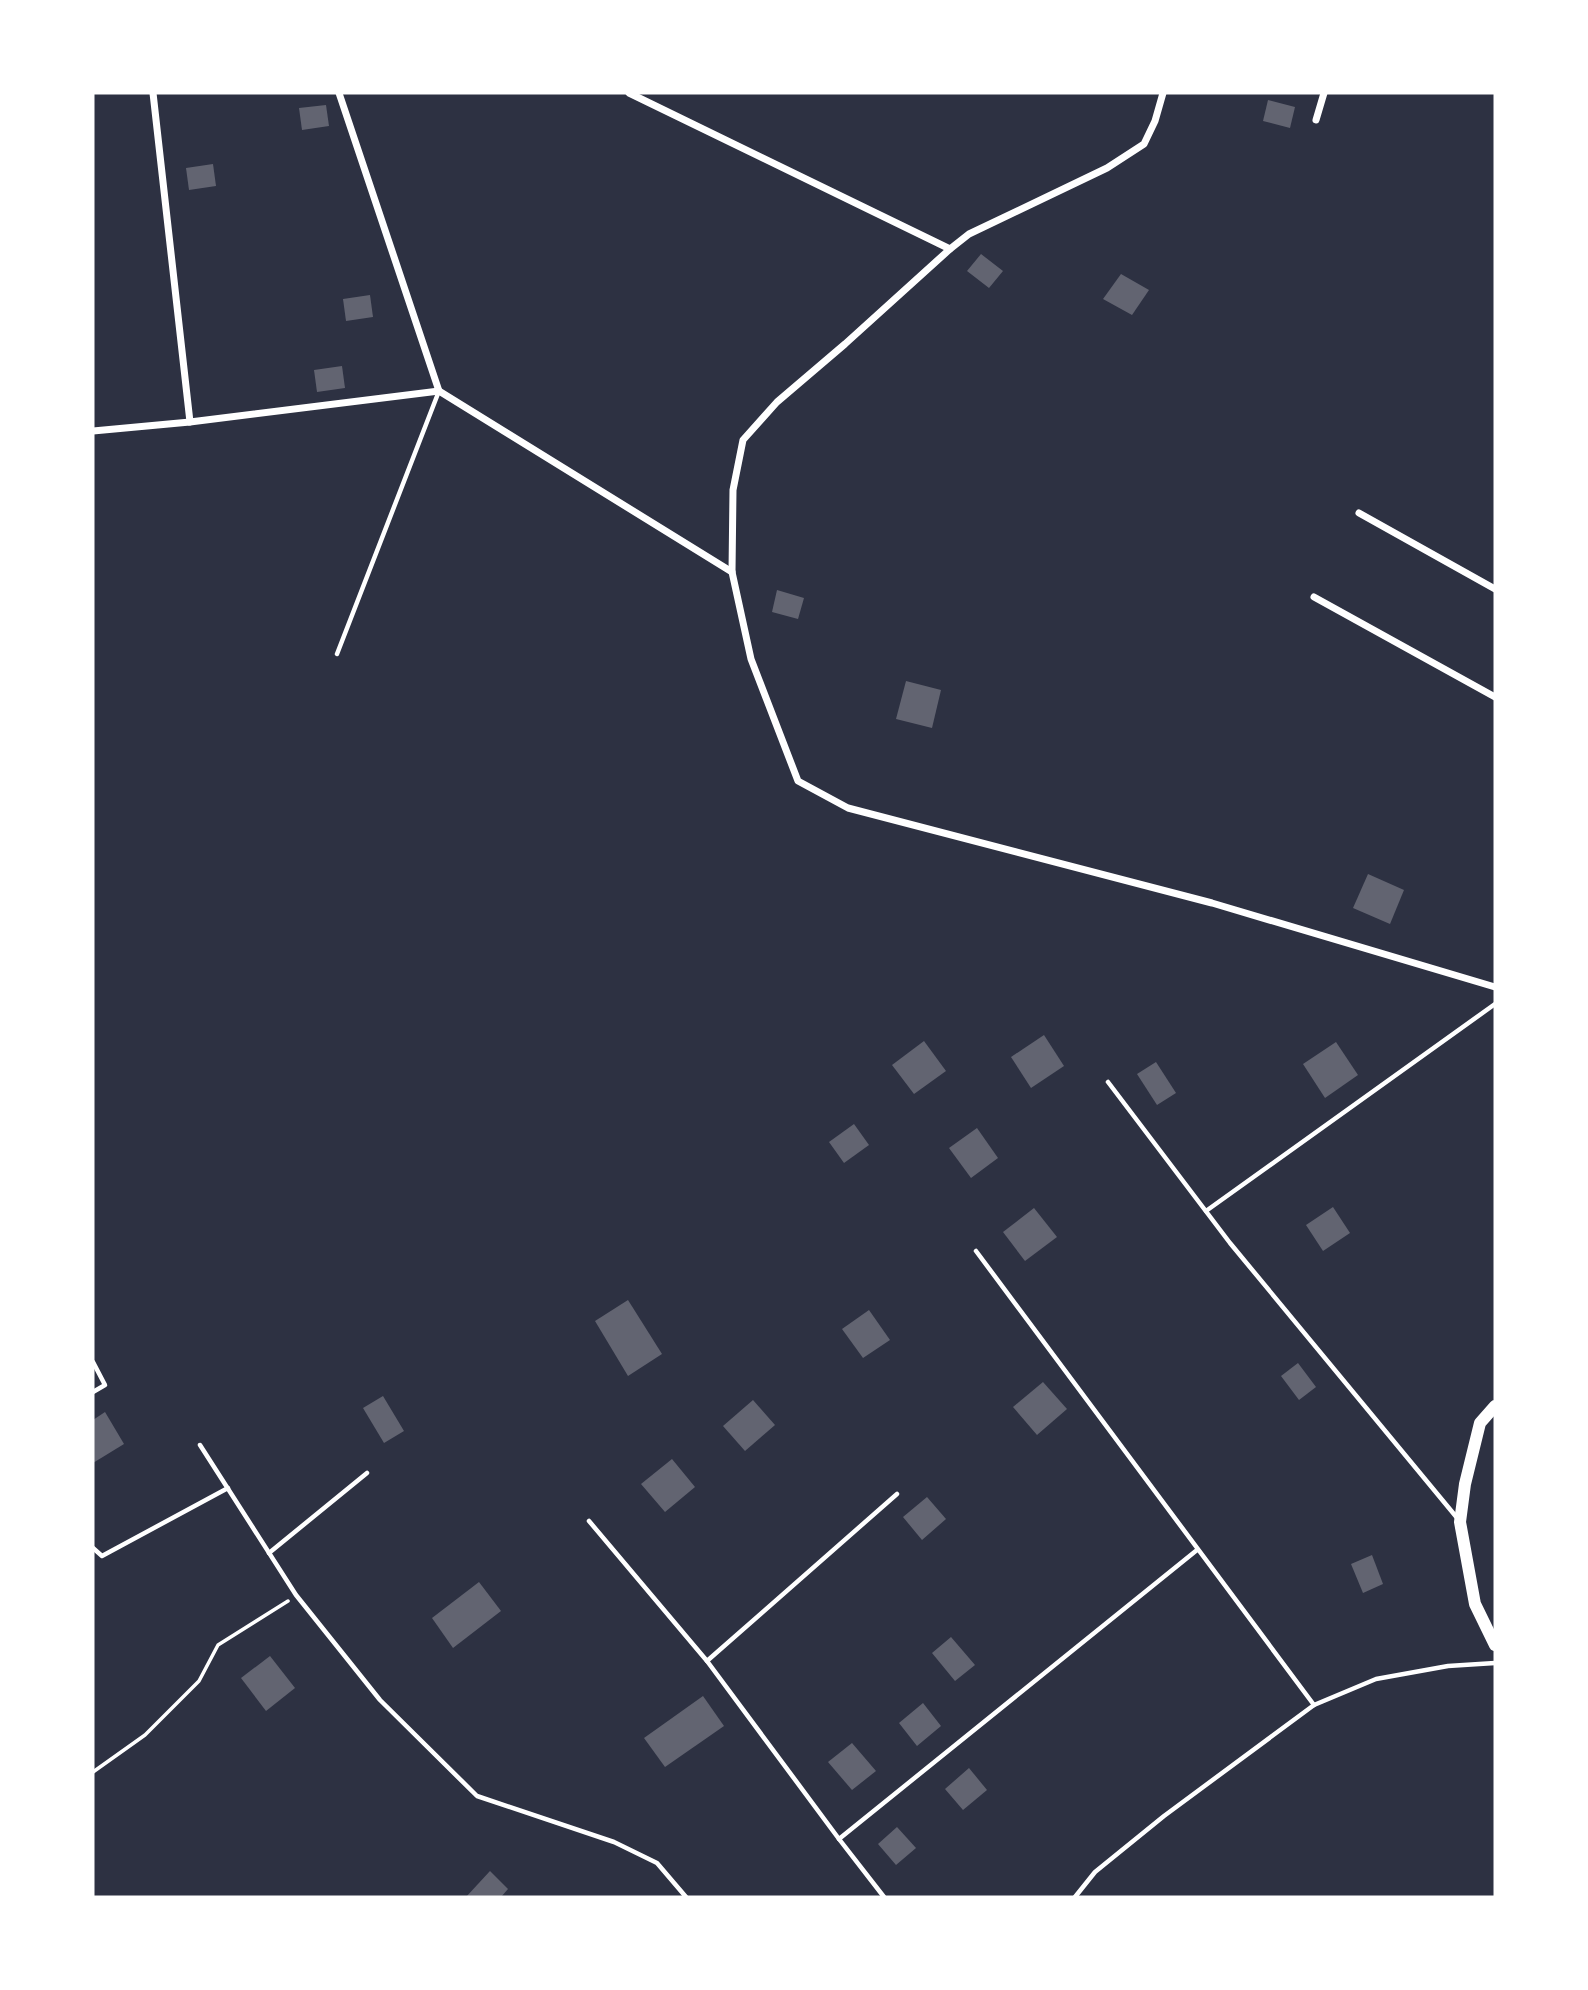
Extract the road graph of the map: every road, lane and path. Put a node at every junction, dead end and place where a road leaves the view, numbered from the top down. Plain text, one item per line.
1 (153, 93) edge
2 (339, 93) edge
3 (629, 93) edge
4 (1163, 93) edge
5 (1324, 93) edge
6 (1316, 120) dead end
7 (950, 249) junction
8 (439, 391) junction
9 (191, 422) junction
10 (93, 431) edge
11 (1359, 513) dead end
12 (732, 572) junction
13 (1495, 589) edge
14 (1314, 597) dead end
15 (337, 654) dead end
16 (1495, 697) edge
17 (1495, 987) edge
18 (1495, 1004) edge
19 (1108, 1082) dead end
20 (1206, 1210) junction
21 (976, 1251) dead end
22 (93, 1362) edge
23 (93, 1392) edge
24 (1495, 1406) edge
25 (200, 1444) dead end
26 (367, 1473) dead end
27 (228, 1488) junction
28 (897, 1494) dead end
29 (589, 1521) dead end
30 (1460, 1522) junction
31 (93, 1548) edge
32 (1198, 1550) junction
33 (269, 1553) junction
34 (296, 1595) junction
35 (1495, 1645) edge
36 (707, 1661) junction
37 (1495, 1663) edge
38 (1314, 1705) junction
39 (93, 1772) edge
40 (839, 1839) junction
41 (686, 1897) edge
42 (884, 1897) edge
43 (1075, 1897) edge

1 - 9 street
2 - 8 street
3 - 7 street
4 - 7 street
5 - 6 street
7 - 12 street
8 - 9 street
8 - 12 street
8 - 15 lane
9 - 10 street
11 - 13 street
12 - 17 street
14 - 16 street
18 - 20 lane
19 - 20 lane
20 - 30 lane
21 - 32 lane
22 - 23 lane
24 - 30 main road
25 - 27 lane
26 - 33 lane
27 - 31 lane
27 - 33 lane
28 - 36 lane
29 - 36 lane
30 - 35 main road
32 - 38 lane
32 - 40 lane
33 - 34 lane
34 - 39 path
34 - 41 lane
36 - 40 lane
37 - 38 lane
38 - 43 lane
40 - 42 lane

